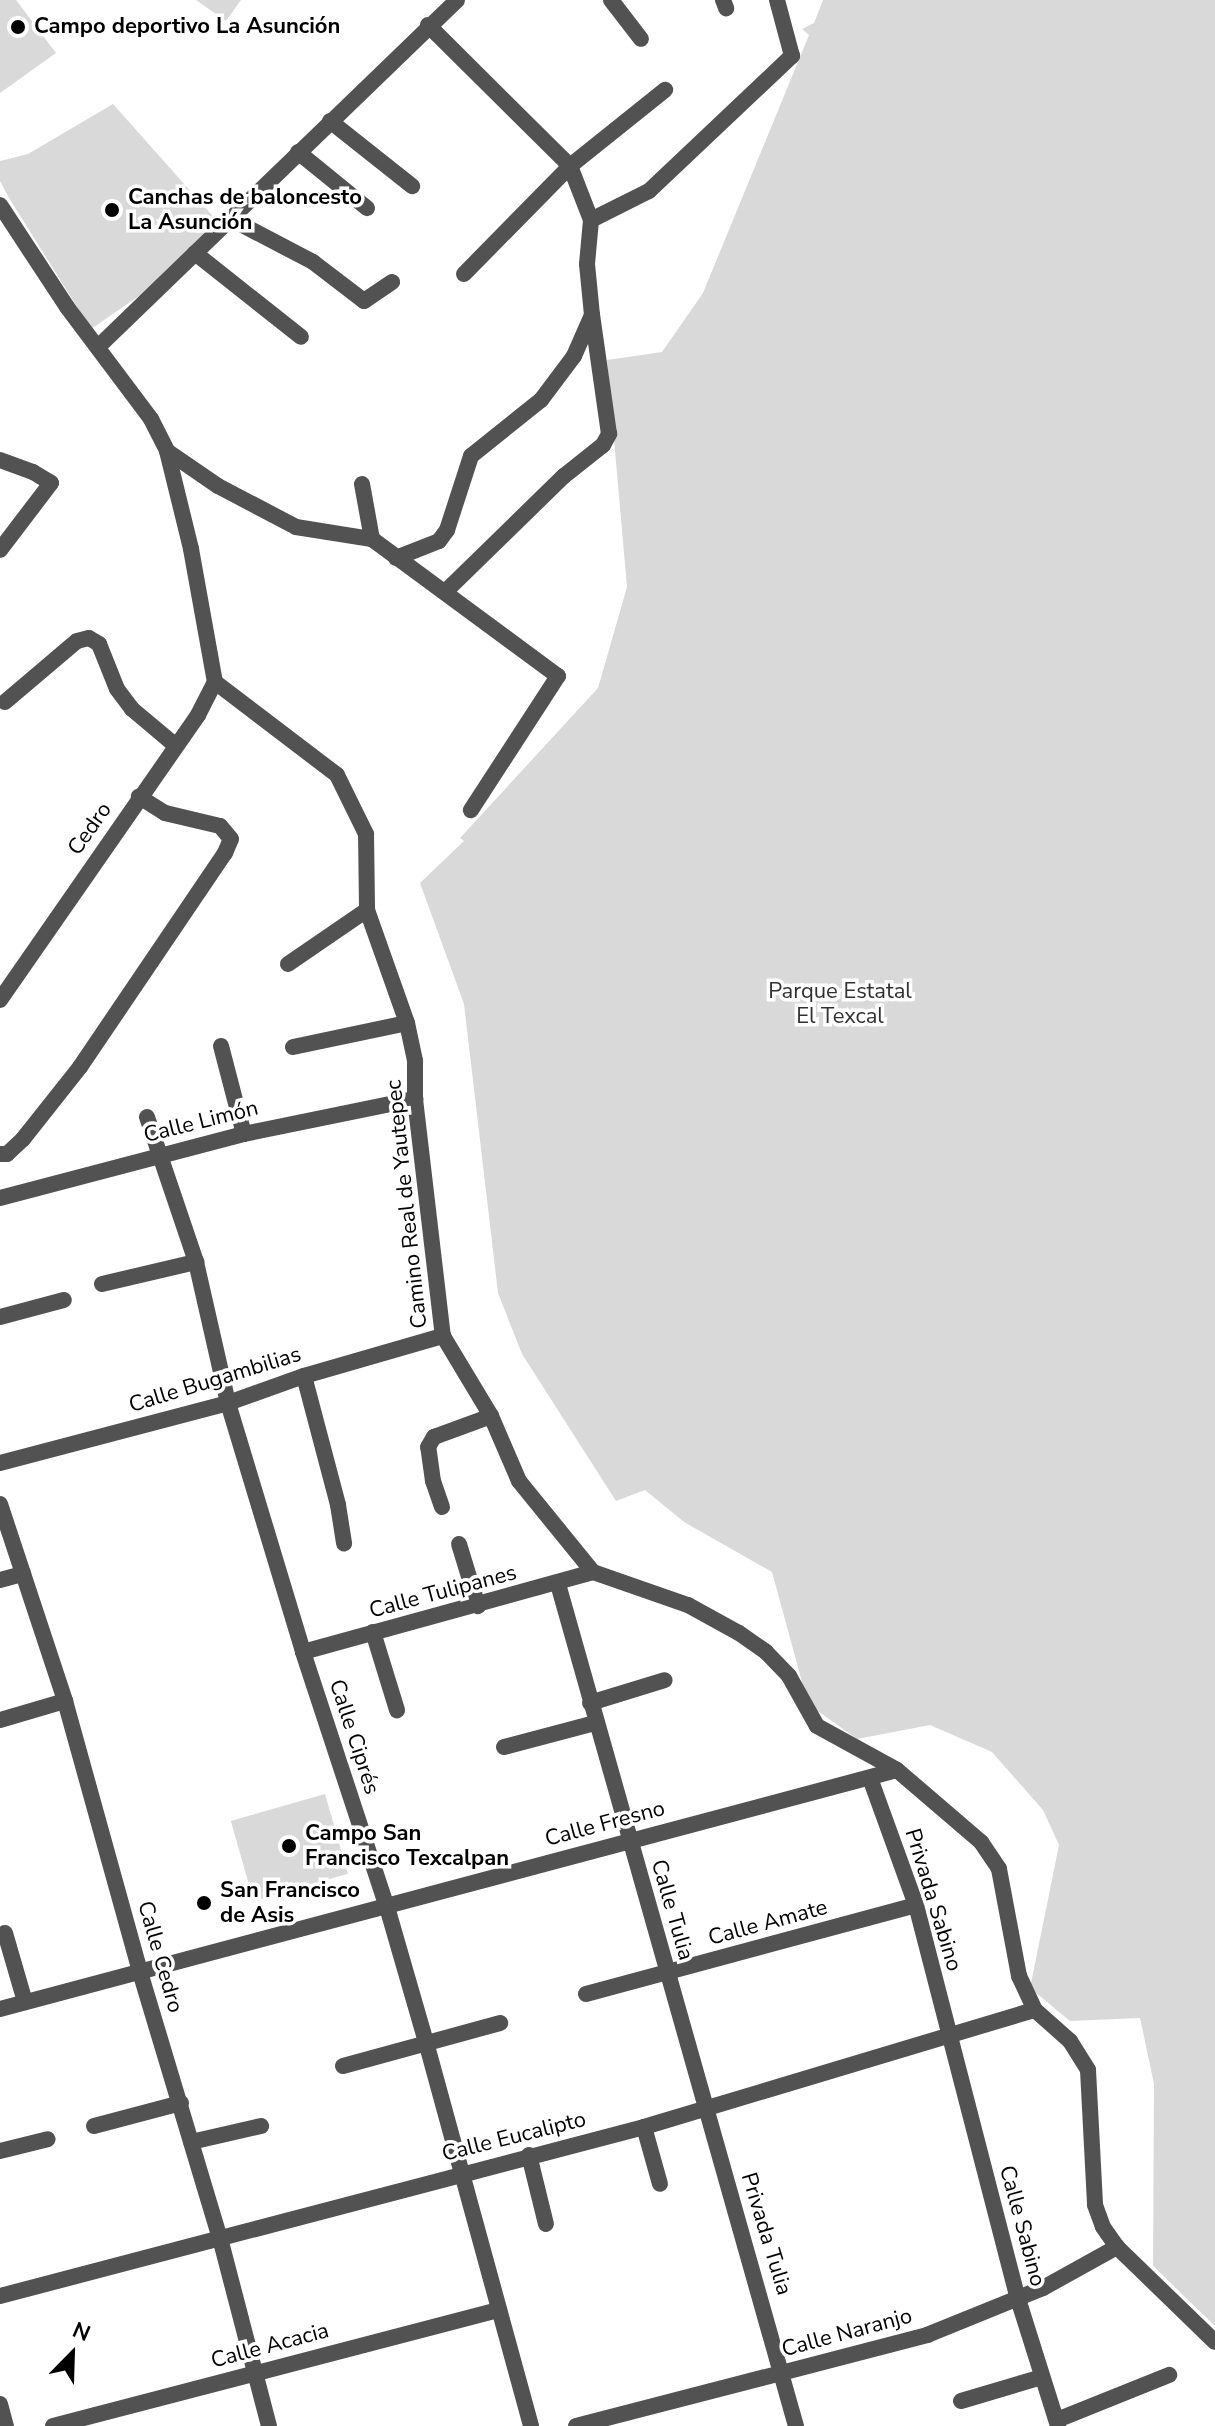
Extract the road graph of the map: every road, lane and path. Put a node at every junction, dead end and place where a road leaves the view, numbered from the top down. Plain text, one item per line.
1 (457, 0) edge
2 (611, 0) edge
3 (777, 0) edge
4 (428, 25) junction
5 (641, 39) dead end
6 (665, 90) dead end
7 (330, 121) junction
8 (298, 152) junction
9 (570, 166) junction
10 (412, 186) dead end
11 (0, 205) edge
12 (367, 208) dead end
13 (229, 218) junction
14 (591, 220) junction
15 (195, 253) junction
16 (464, 274) dead end
17 (392, 282) dead end
18 (592, 315) junction
19 (301, 337) dead end
20 (98, 347) junction
21 (167, 451) junction
22 (0, 460) edge
23 (362, 484) dead end
24 (372, 539) junction
25 (0, 550) edge
26 (396, 558) junction
27 (445, 592) junction
28 (215, 682) junction
29 (5, 702) dead end
30 (176, 746) junction
31 (139, 797) junction
32 (471, 810) dead end
33 (367, 910) junction
34 (288, 964) dead end
35 (0, 1000) edge
36 (407, 1023) junction
37 (221, 1046) dead end
38 (293, 1047) dead end
39 (415, 1099) junction
40 (147, 1117) dead end
41 (244, 1134) junction
42 (0, 1154) edge
43 (161, 1154) junction
44 (0, 1198) edge
45 (196, 1262) junction
46 (102, 1284) dead end
47 (64, 1300) dead end
48 (0, 1317) edge
49 (443, 1336) junction
50 (304, 1376) junction
51 (228, 1403) junction
52 (491, 1416) junction
53 (0, 1463) edge
54 (0, 1504) edge
55 (442, 1507) dead end
56 (344, 1544) dead end
57 (459, 1544) dead end
58 (593, 1572) junction
59 (23, 1574) junction
60 (0, 1580) edge
61 (558, 1584) junction
62 (478, 1606) junction
63 (373, 1632) junction
64 (303, 1652) junction
65 (665, 1680) dead end
66 (65, 1701) junction
67 (590, 1703) junction
68 (397, 1710) dead end
69 (0, 1720) edge
70 (595, 1723) junction
71 (504, 1747) dead end
72 (897, 1770) junction
73 (870, 1778) junction
74 (629, 1839) junction
75 (916, 1905) junction
76 (387, 1907) junction
77 (5, 1933) dead end
78 (140, 1972) junction
79 (667, 1973) junction
80 (586, 1994) dead end
81 (25, 2002) junction
82 (0, 2009) edge
83 (1035, 2010) junction
84 (500, 2023) dead end
85 (948, 2036) junction
86 (426, 2042) junction
87 (343, 2066) dead end
88 (181, 2103) junction
89 (705, 2108) junction
90 (94, 2126) dead end
91 (261, 2126) dead end
92 (644, 2127) junction
93 (48, 2139) dead end
94 (191, 2142) junction
95 (0, 2151) edge
96 (529, 2155) junction
97 (464, 2172) junction
98 (660, 2184) dead end
99 (546, 2224) dead end
100 (220, 2238) junction
101 (1117, 2247) junction
102 (0, 2296) edge
103 (1018, 2299) junction
104 (499, 2310) junction
105 (1215, 2342) edge
106 (255, 2373) junction
107 (784, 2373) junction
108 (1169, 2375) dead end
109 (1042, 2377) junction
110 (961, 2401) dead end
111 (0, 2404) edge
112 (1058, 2423) edge
113 (6, 2426) edge
114 (53, 2426) edge
115 (269, 2426) edge
116 (531, 2426) edge
117 (576, 2426) edge
118 (796, 2426) edge

1 - 4 street
2 - 5 street
3 - 14 street
4 - 7 street
4 - 9 street
6 - 9 street
7 - 8 street
7 - 10 street
8 - 12 street
8 - 13 street
9 - 14 street
9 - 16 street
11 - 20 street
13 - 15 street
13 - 17 street
14 - 18 street
15 - 19 street
15 - 20 street
18 - 26 street
18 - 27 street
20 - 21 street
21 - 24 street
21 - 28 street
22 - 25 street
23 - 24 street
24 - 26 street
26 - 27 street
27 - 32 street
28 - 30 street, Cedro
28 - 33 street, Camino Real de Yautepec
29 - 30 street
30 - 31 street, Cedro
31 - 35 street, Cedro
31 - 42 street
33 - 34 street
33 - 36 street, Camino Real de Yautepec
36 - 38 street
36 - 39 street, Camino Real de Yautepec
37 - 41 street
39 - 41 street, Calle Limón
39 - 49 street, Camino Real de Yautepec
40 - 43 street, Calle Ciprés
41 - 43 street, Calle Limón
43 - 44 street, Calle Limón
43 - 45 street, Calle Ciprés
45 - 46 street
45 - 51 street, Calle Ciprés
47 - 48 street
49 - 50 street, Calle Bugambilias
49 - 52 street, Camino Real de Yautepec
50 - 51 street, Calle Bugambilias
50 - 56 street
51 - 53 street, Calle Bugambilias
51 - 64 street, Calle Ciprés
52 - 55 street
52 - 58 street, Camino Real de Yautepec
54 - 59 street, Calle Cedro
57 - 62 street
58 - 61 street, Calle Tulipanes
58 - 72 street
59 - 60 street
59 - 66 street, Calle Cedro
61 - 62 street, Calle Tulipanes
61 - 67 street, Calle Tulia
62 - 63 street, Calle Tulipanes
63 - 64 street, Calle Tulipanes
63 - 68 street
64 - 76 street, Calle Ciprés
65 - 67 street
66 - 69 street
66 - 78 street, Calle Cedro
67 - 70 street, Calle Tulia
70 - 71 street
70 - 74 street, Calle Tulia
72 - 73 street, Calle Fresno
72 - 83 street
73 - 74 street, Calle Fresno
73 - 75 street, Privada Sabino
74 - 76 street, Calle Fresno
74 - 79 street, Calle Tulia
75 - 79 street, Calle Amate
75 - 85 street, Privada Sabino
76 - 78 street, Calle Fresno
76 - 86 street, Calle Ciprés
77 - 81 street
78 - 81 street, Calle Fresno
78 - 88 street, Calle Cedro
79 - 80 street, Calle Amate
79 - 89 street, Calle Tulia
81 - 82 street, Calle Fresno
83 - 85 street, Calle Eucalipto
83 - 101 street
84 - 86 street
85 - 89 street, Calle Eucalipto
85 - 103 street, Calle Sabino
86 - 87 street
86 - 97 street, Calle Ciprés
88 - 90 street
88 - 94 street, Calle Cedro
89 - 92 street, Calle Eucalipto
89 - 107 street, Privada Tulia
91 - 94 street
92 - 96 street, Calle Eucalipto
92 - 98 street
93 - 95 street
94 - 100 street, Calle Cedro
96 - 97 street, Calle Eucalipto
96 - 99 street
97 - 100 street, Calle Eucalipto
97 - 104 street, Calle Ciprés
100 - 102 street, Calle Eucalipto
100 - 106 street, Calle Cedro
101 - 103 street, Calle Naranjo
101 - 105 street
103 - 107 street, Calle Naranjo
103 - 109 street, Calle Sabino
104 - 106 street, Calle Acacia
104 - 116 street, Calle Ciprés
106 - 114 street, Calle Acacia
106 - 115 street, Calle Cedro
107 - 117 street, Calle Naranjo
107 - 118 street
108 - 112 street
109 - 110 street
109 - 112 street, Calle Sabino
111 - 113 street

